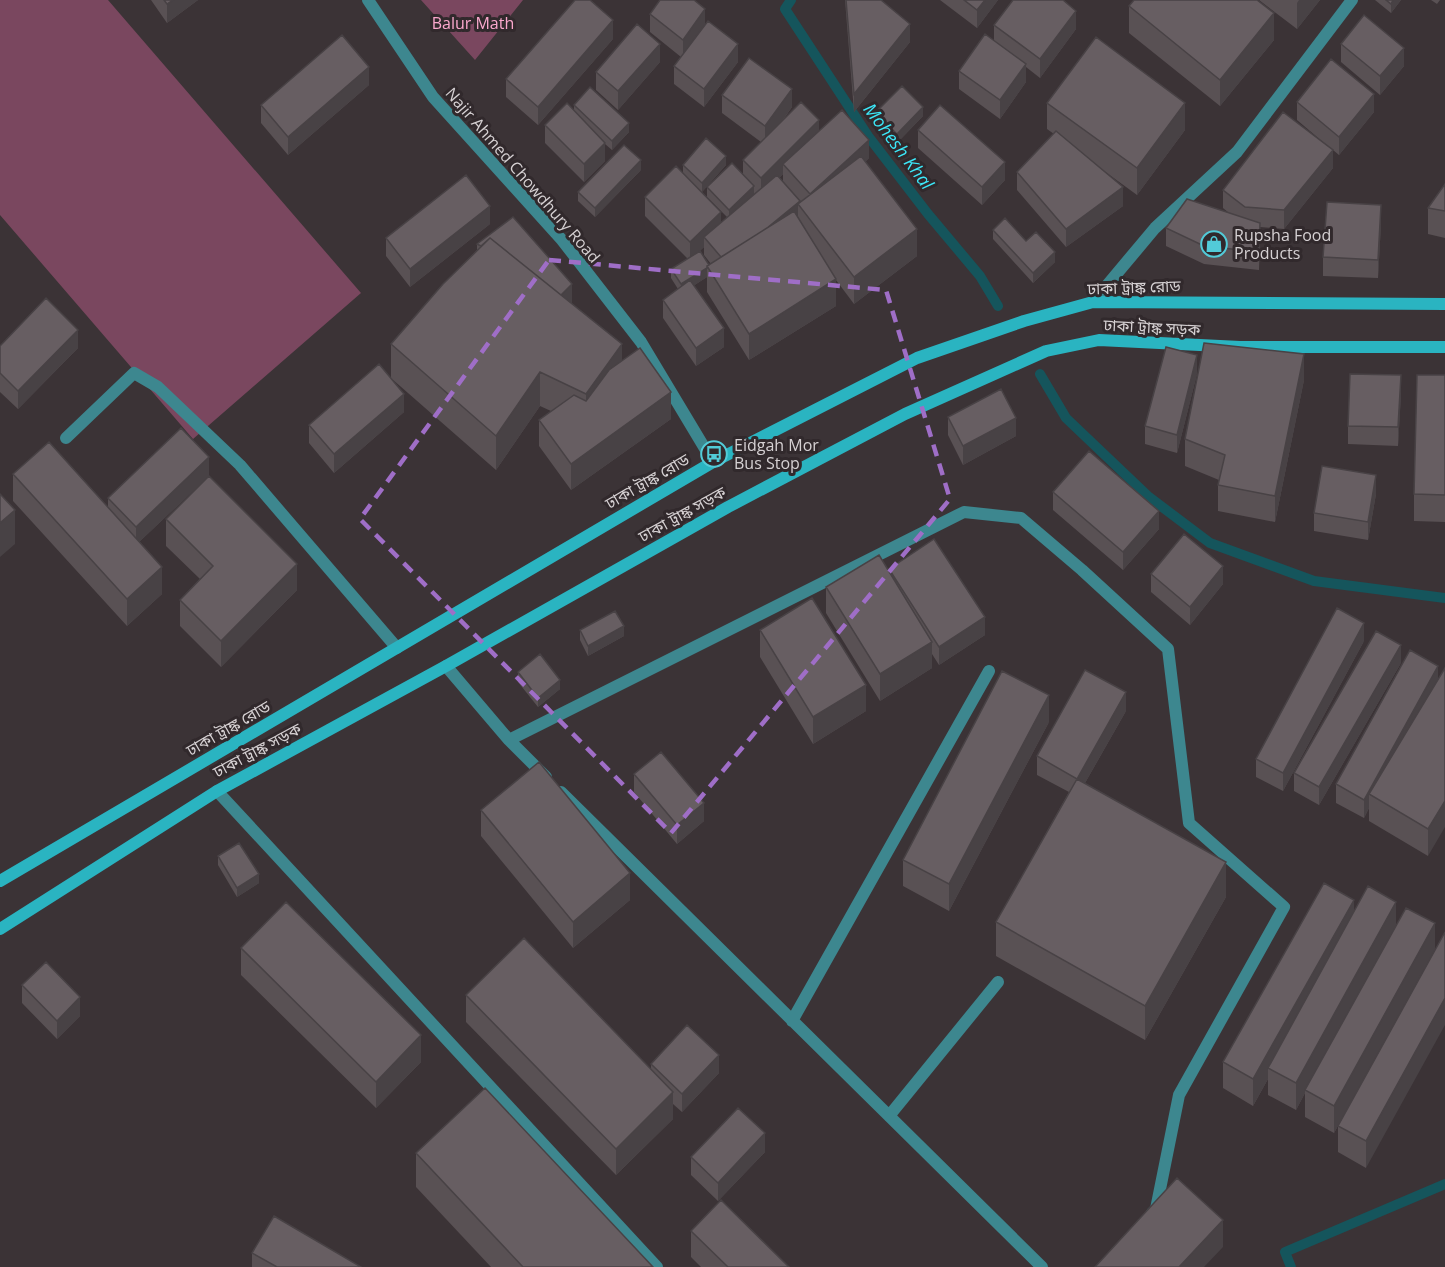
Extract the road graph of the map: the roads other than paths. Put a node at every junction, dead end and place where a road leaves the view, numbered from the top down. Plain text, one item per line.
1 (368, 0) edge
2 (1352, 0) edge
3 (1093, 302) junction
4 (1445, 304) edge
5 (1445, 347) edge
6 (63, 441) dead end
7 (713, 462) junction
8 (397, 648) junction
9 (446, 666) junction
10 (989, 671) dead end
11 (509, 740) junction
12 (217, 791) junction
13 (0, 881) edge
14 (0, 929) edge
15 (998, 982) dead end
16 (792, 1021) junction
17 (889, 1116) junction
18 (1140, 1226) edge
19 (657, 1267) edge
20 (1042, 1267) edge

1 - 7 street, Najir Ahmed Chowdhury Road
2 - 3 street
3 - 4 main road, ঢাকা ট্রাঙ্ক রোড
3 - 7 main road, ঢাকা ট্রাঙ্ক রোড
5 - 9 main road, ঢাকা ট্রাঙ্ক সড়ক
6 - 8 street
7 - 8 main road, ঢাকা ট্রাঙ্ক রোড
8 - 13 main road, ঢাকা ট্রাঙ্ক রোড
9 - 11 street
9 - 12 main road, ঢাকা ট্রাঙ্ক সড়ক
10 - 16 street
11 - 16 street
11 - 18 street
12 - 14 main road, ঢাকা ট্রাঙ্ক সড়ক
12 - 19 street
15 - 17 street
16 - 17 street
17 - 20 street

